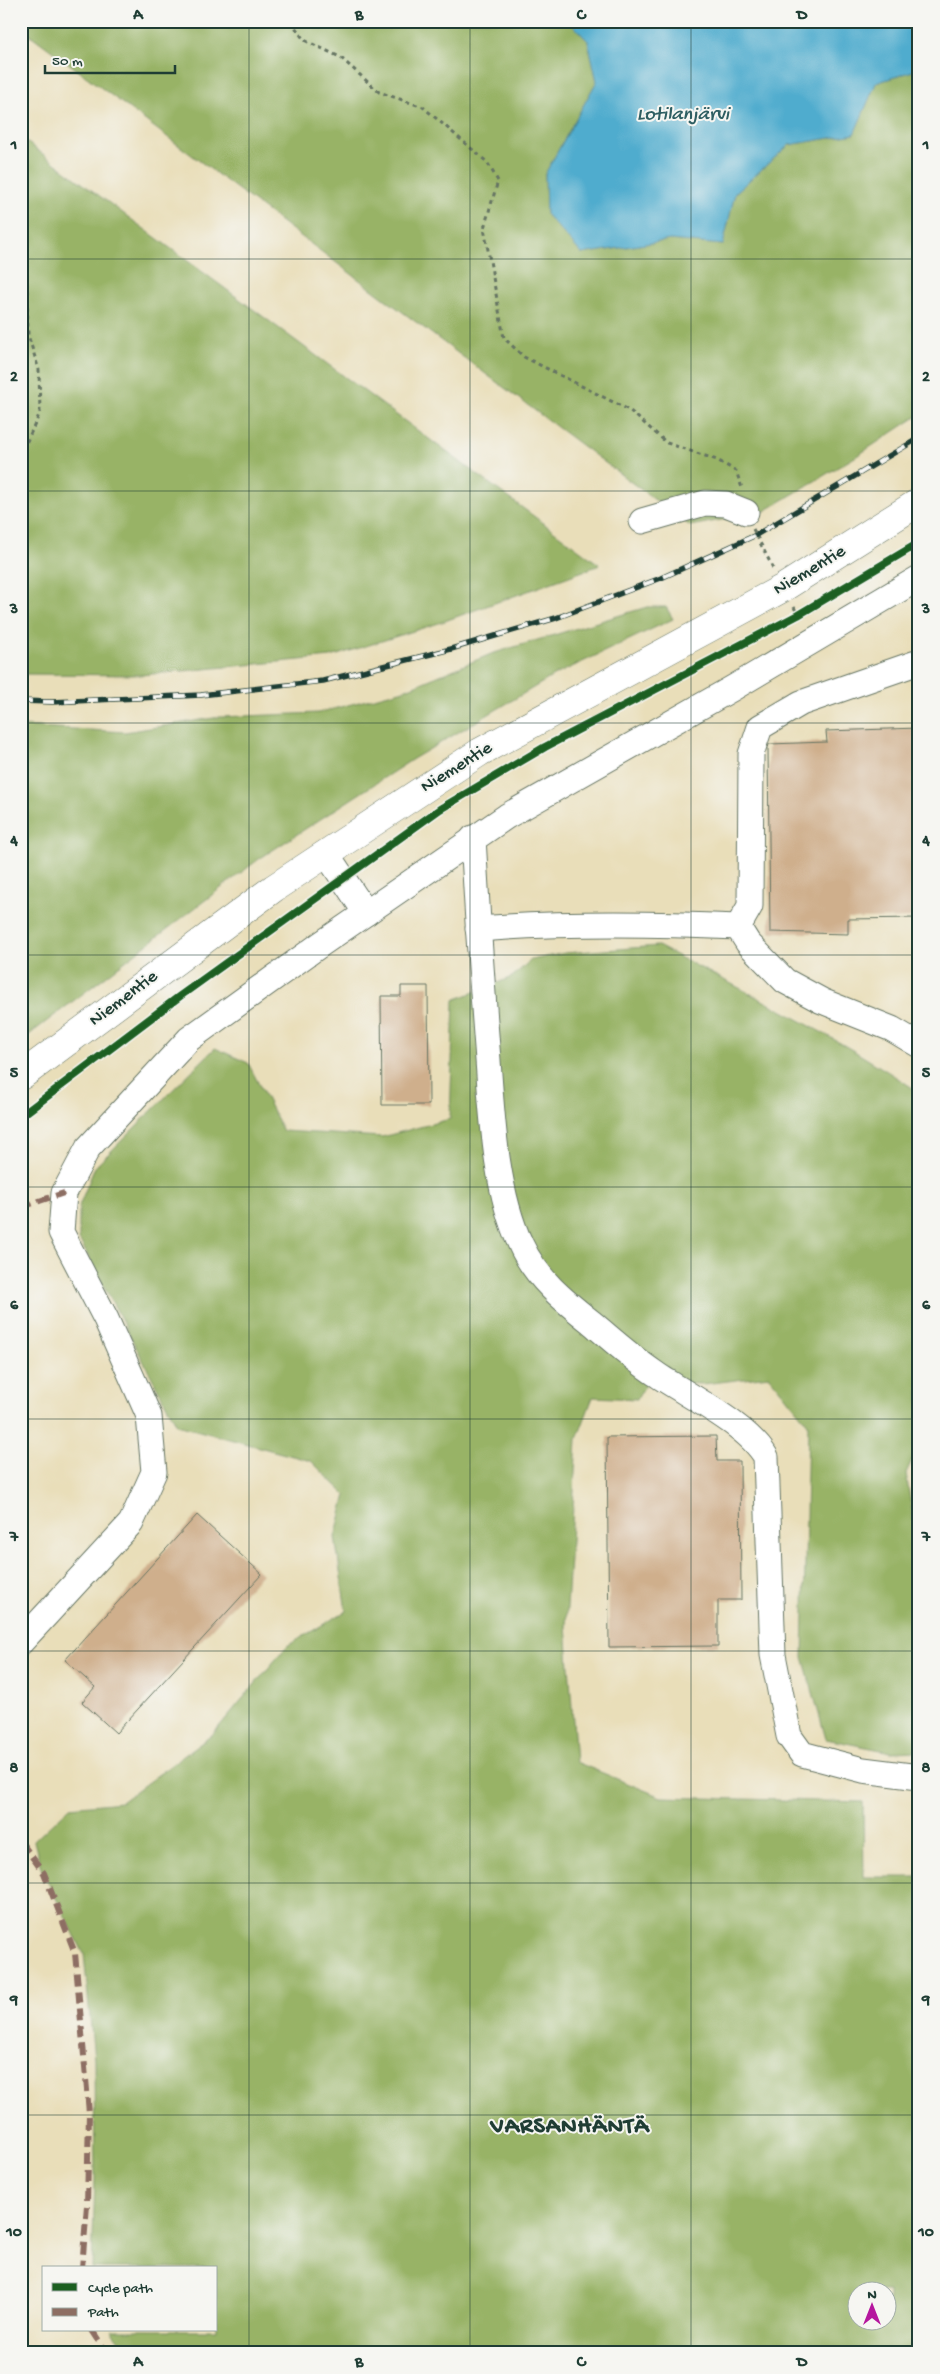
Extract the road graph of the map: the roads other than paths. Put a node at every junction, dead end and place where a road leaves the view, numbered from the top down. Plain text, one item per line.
1 (919, 502) edge
2 (746, 512) road end
3 (642, 521) dead end
4 (919, 578) edge
5 (919, 662) edge
6 (473, 838) junction
7 (326, 853) junction
8 (366, 912) junction
9 (738, 927) junction
10 (478, 929) junction
11 (919, 1045) edge
12 (21, 1076) edge
13 (21, 1642) edge
14 (919, 1777) edge

1 - 7 main road, Niementie
2 - 3 lane
4 - 6 lane
5 - 9 lane
6 - 8 lane
6 - 10 lane
7 - 8 lane
7 - 12 main road, Niementie
8 - 13 lane
9 - 10 lane
9 - 11 lane
10 - 14 lane

